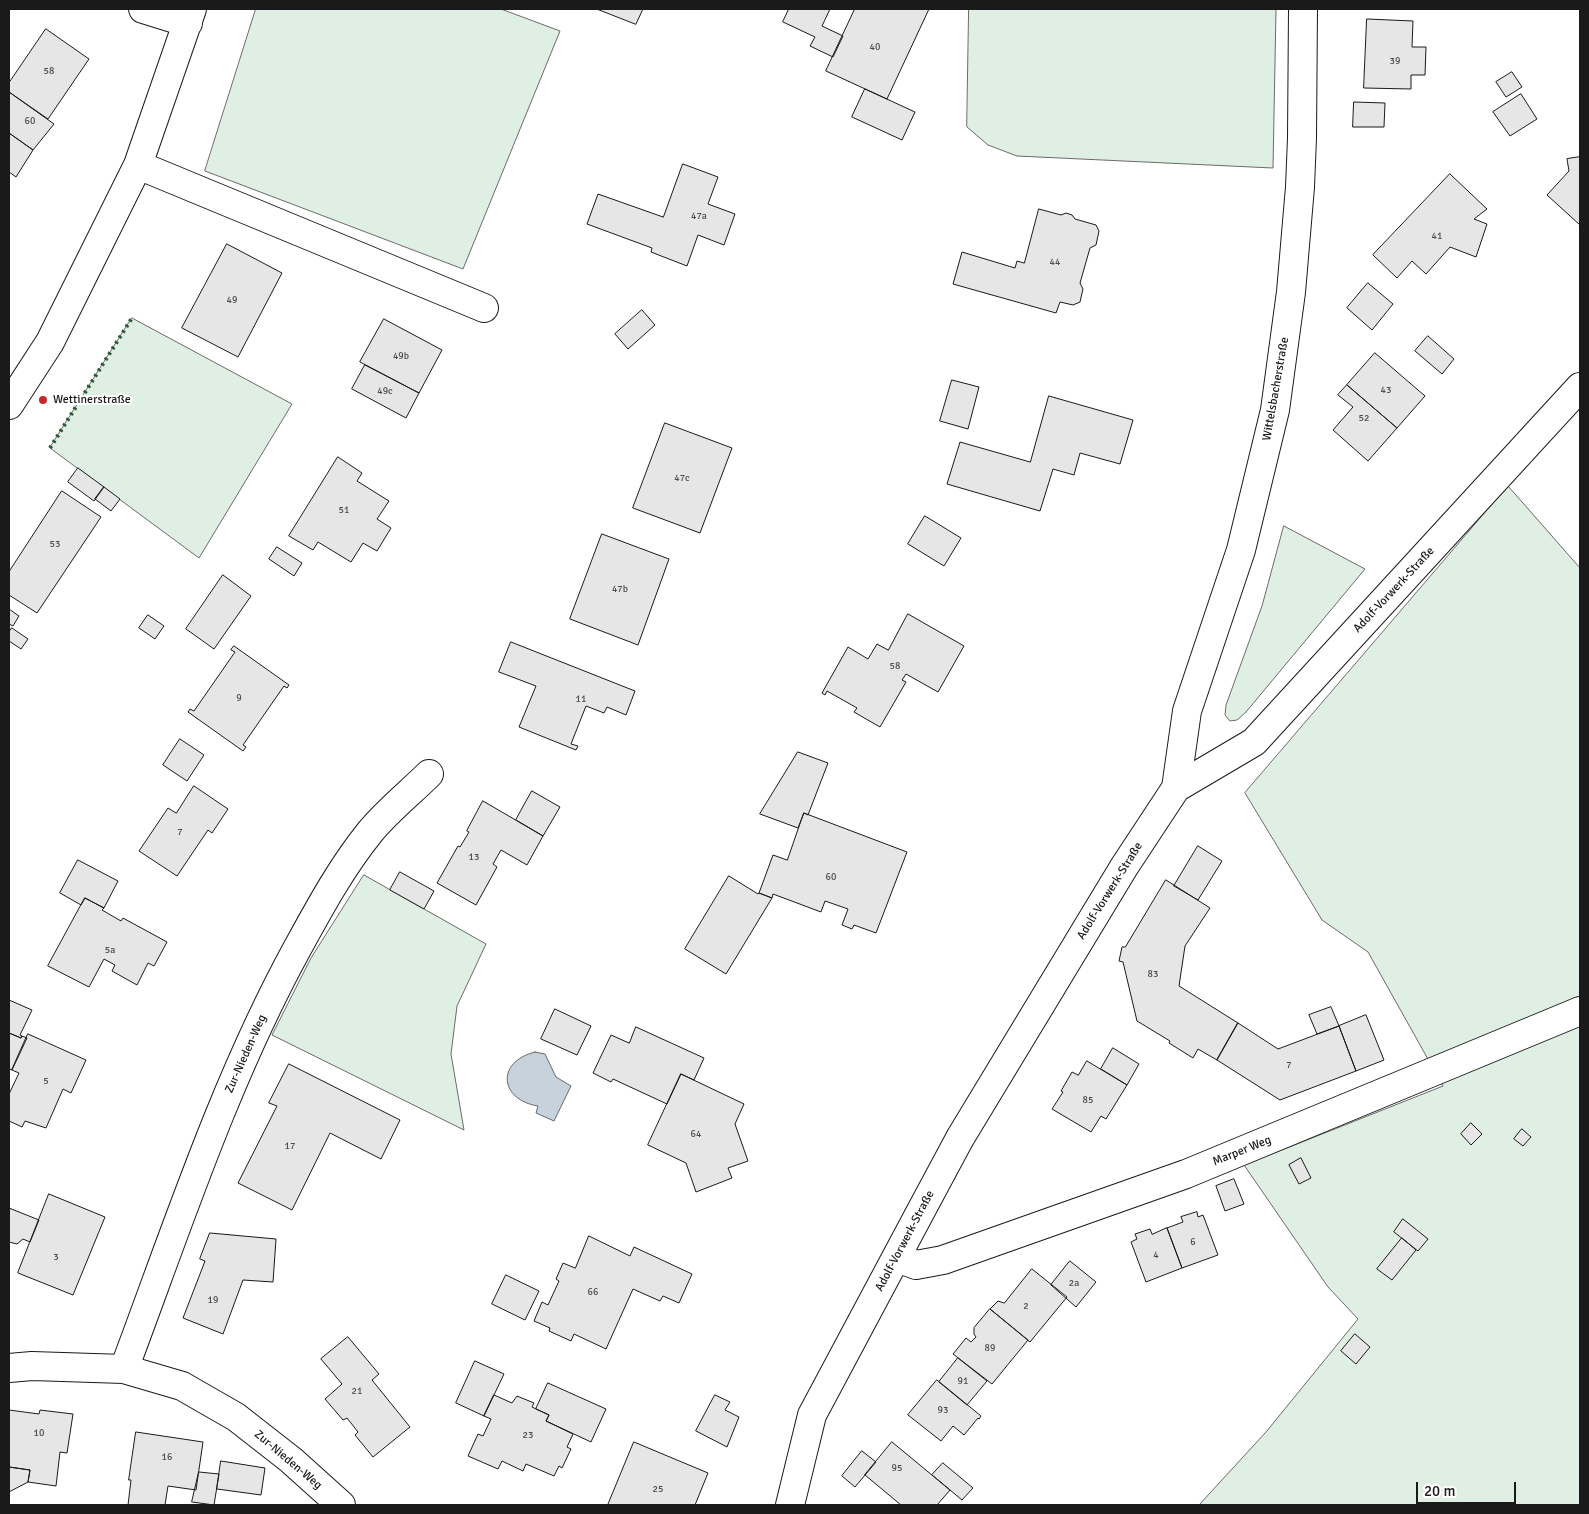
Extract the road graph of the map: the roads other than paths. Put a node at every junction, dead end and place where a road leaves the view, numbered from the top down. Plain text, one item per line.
1 (143, 9) edge
2 (1303, 9) edge
3 (190, 16) edge
4 (138, 165) junction
5 (484, 308) dead end
6 (1580, 387) edge
7 (9, 405) edge
8 (430, 774) dead end
9 (1176, 788) junction
10 (1580, 1011) edge
11 (896, 1258) junction
12 (9, 1368) edge
13 (124, 1369) junction
14 (341, 1505) edge
15 (790, 1505) edge

1 - 3 street
2 - 9 street, Wittelsbacherstraße
3 - 4 street
4 - 5 street
4 - 7 street
6 - 9 street, Adolf-Vorwerk-Straße
8 - 13 street, Zur-Nieden-Weg
9 - 11 street, Adolf-Vorwerk-Straße
10 - 11 street, Marper Weg
11 - 15 street, Adolf-Vorwerk-Straße
12 - 13 street, Zur-Nieden-Weg
13 - 14 street, Zur-Nieden-Weg

